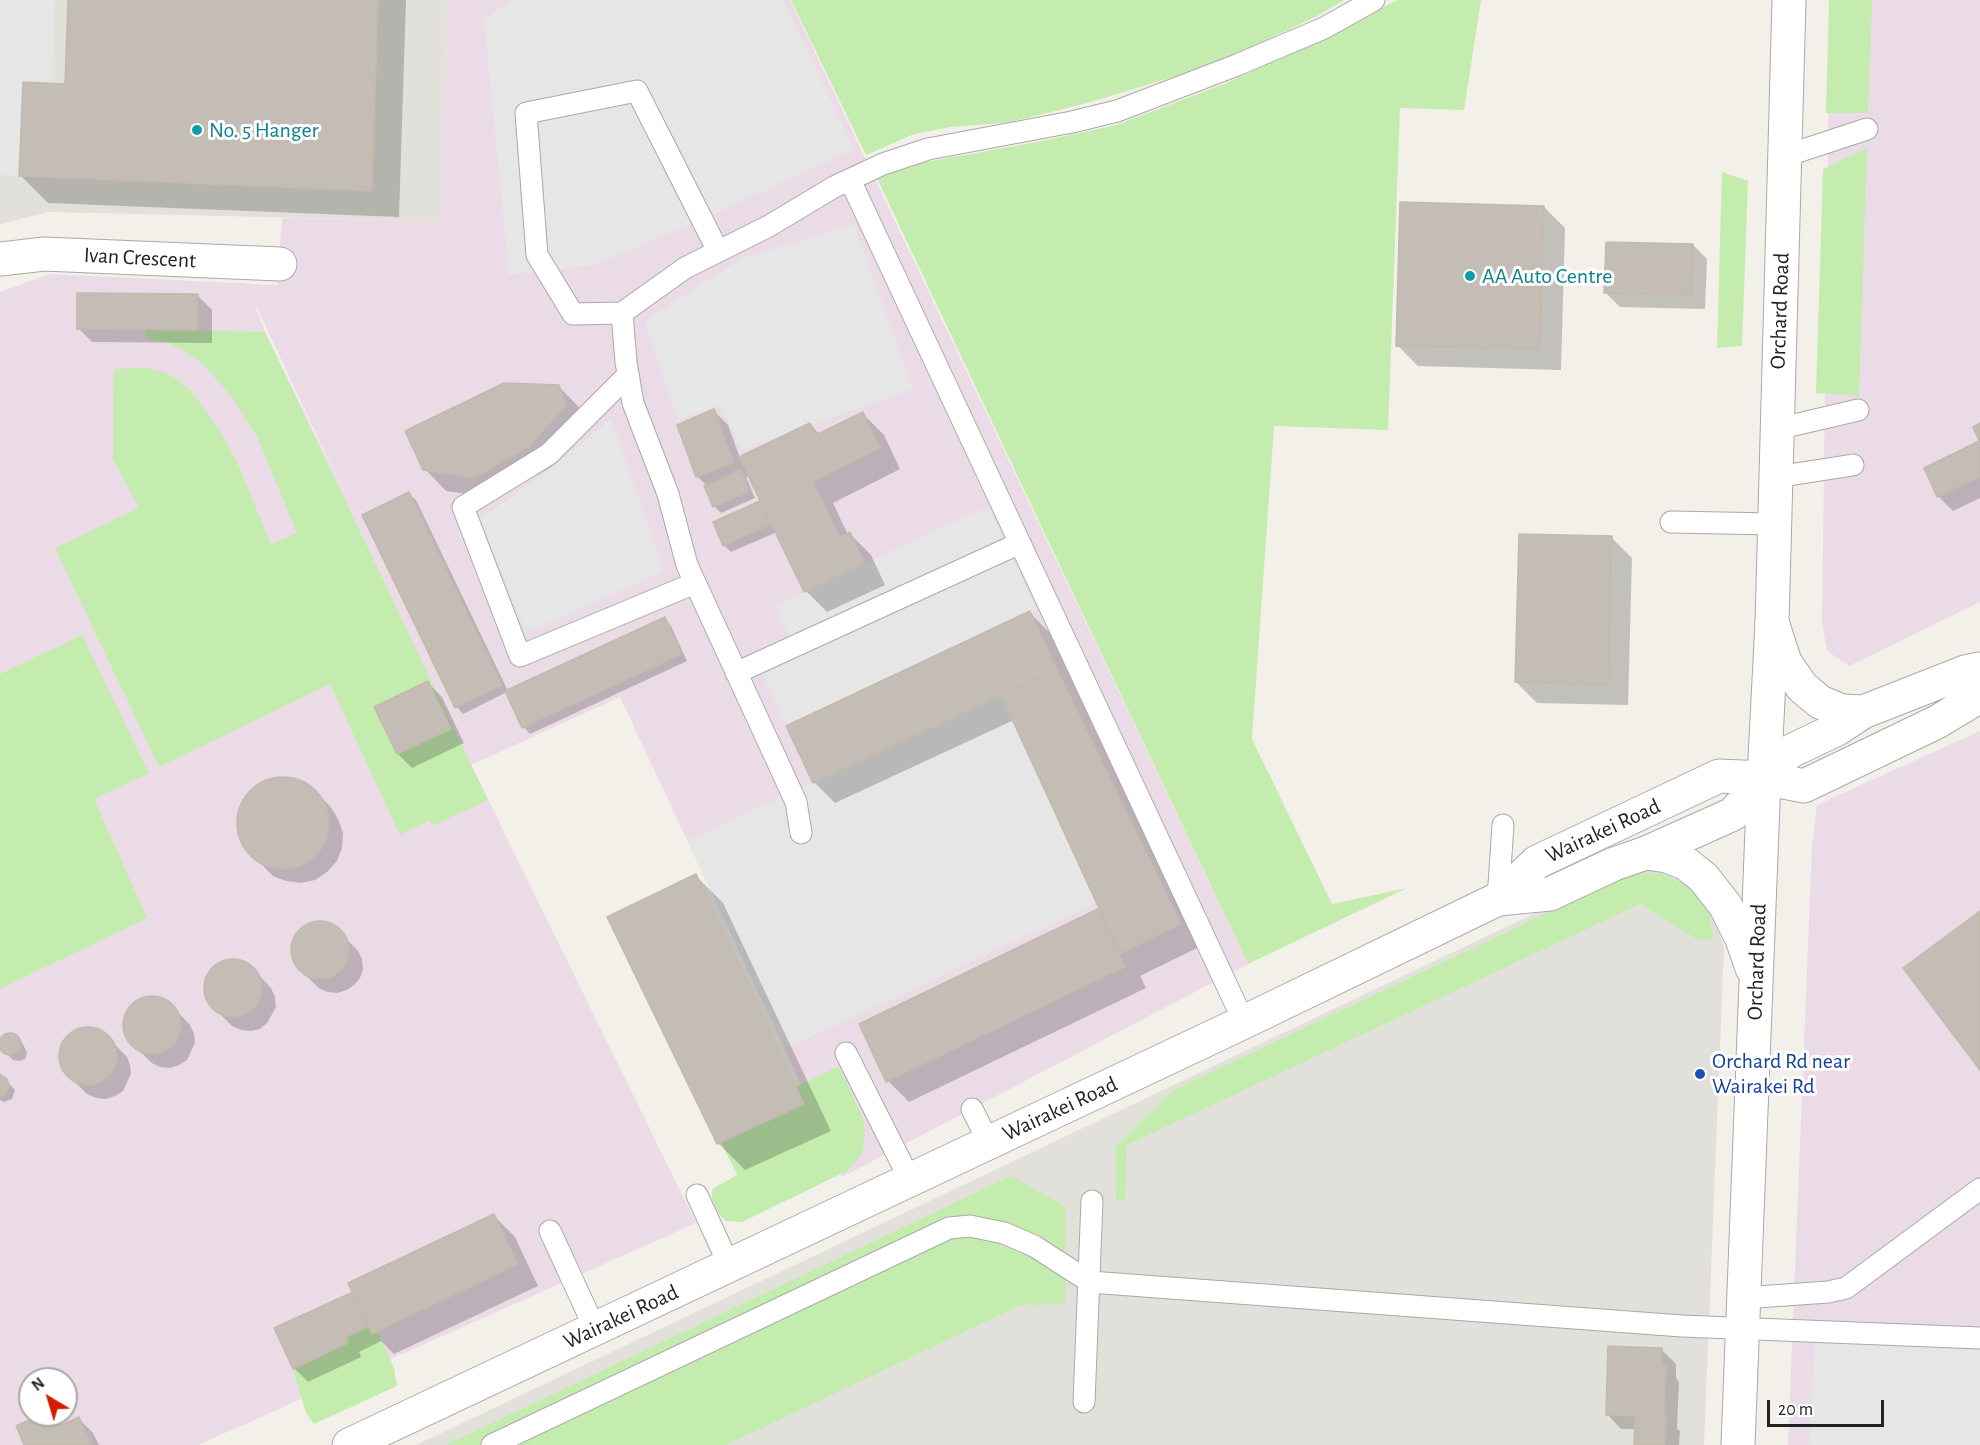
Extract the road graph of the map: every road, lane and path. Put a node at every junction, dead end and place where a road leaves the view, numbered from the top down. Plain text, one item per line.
1 (1374, 0) edge
2 (1789, 0) edge
3 (1867, 129) dead end
4 (1785, 156) junction
5 (850, 180) junction
6 (718, 251) junction
7 (0, 259) edge
8 (280, 264) dead end
9 (622, 313) junction
10 (628, 375) junction
11 (1858, 410) dead end
12 (1777, 429) junction
13 (1853, 465) dead end
14 (1776, 477) junction
15 (1671, 522) dead end
16 (1774, 524) junction
17 (1020, 543) junction
18 (695, 583) junction
19 (1772, 622) junction
20 (1980, 669) edge
21 (736, 673) junction
22 (1980, 696) edge
23 (1863, 712) junction
24 (1764, 778) junction
25 (1503, 825) dead end
26 (801, 833) dead end
27 (1646, 853) junction
28 (1498, 899) junction
29 (1756, 981) junction
30 (1244, 1022) junction
31 (846, 1053) dead end
32 (972, 1109) dead end
33 (989, 1143) junction
34 (909, 1180) junction
35 (1980, 1189) edge
36 (697, 1195) dead end
37 (1092, 1201) dead end
38 (550, 1231) dead end
39 (729, 1265) junction
40 (1090, 1282) junction
41 (1743, 1314) junction
42 (595, 1329) junction
43 (1980, 1338) edge
44 (1084, 1402) dead end
45 (349, 1445) edge
46 (492, 1445) edge
47 (1738, 1445) edge

1 - 5 lane
2 - 4 street, Orchard Road
3 - 4 lane
4 - 12 street, Orchard Road
5 - 6 lane
5 - 17 lane
6 - 9 lane
6 - 9 lane
7 - 8 street, Ivan Crescent
9 - 10 lane
10 - 18 lane
10 - 18 lane
11 - 12 lane
12 - 14 street, Orchard Road
13 - 14 lane
14 - 16 street, Orchard Road
15 - 16 lane
16 - 19 street, Orchard Road
17 - 21 lane
17 - 30 lane
18 - 21 lane
19 - 23 street, Orchard Road
19 - 24 street, Orchard Road
20 - 23 street, Orchard Road
21 - 26 lane
22 - 24 street, Wairakei Road
23 - 24 street, Wairakei Road
24 - 27 street, Wairakei Road
24 - 28 street, Wairakei Road
24 - 29 street, Orchard Road
25 - 28 lane
27 - 28 street, Wairakei Road
27 - 29 street
28 - 30 street, Wairakei Road
29 - 41 street, Orchard Road
30 - 33 street, Wairakei Road
31 - 34 lane
32 - 33 lane
33 - 34 street, Wairakei Road
34 - 39 street, Wairakei Road
35 - 41 lane
36 - 39 lane
37 - 40 lane
38 - 42 lane
39 - 42 street, Wairakei Road
40 - 41 lane
40 - 44 lane
40 - 46 lane
41 - 43 lane
41 - 47 street, Orchard Road
42 - 45 street, Wairakei Road

